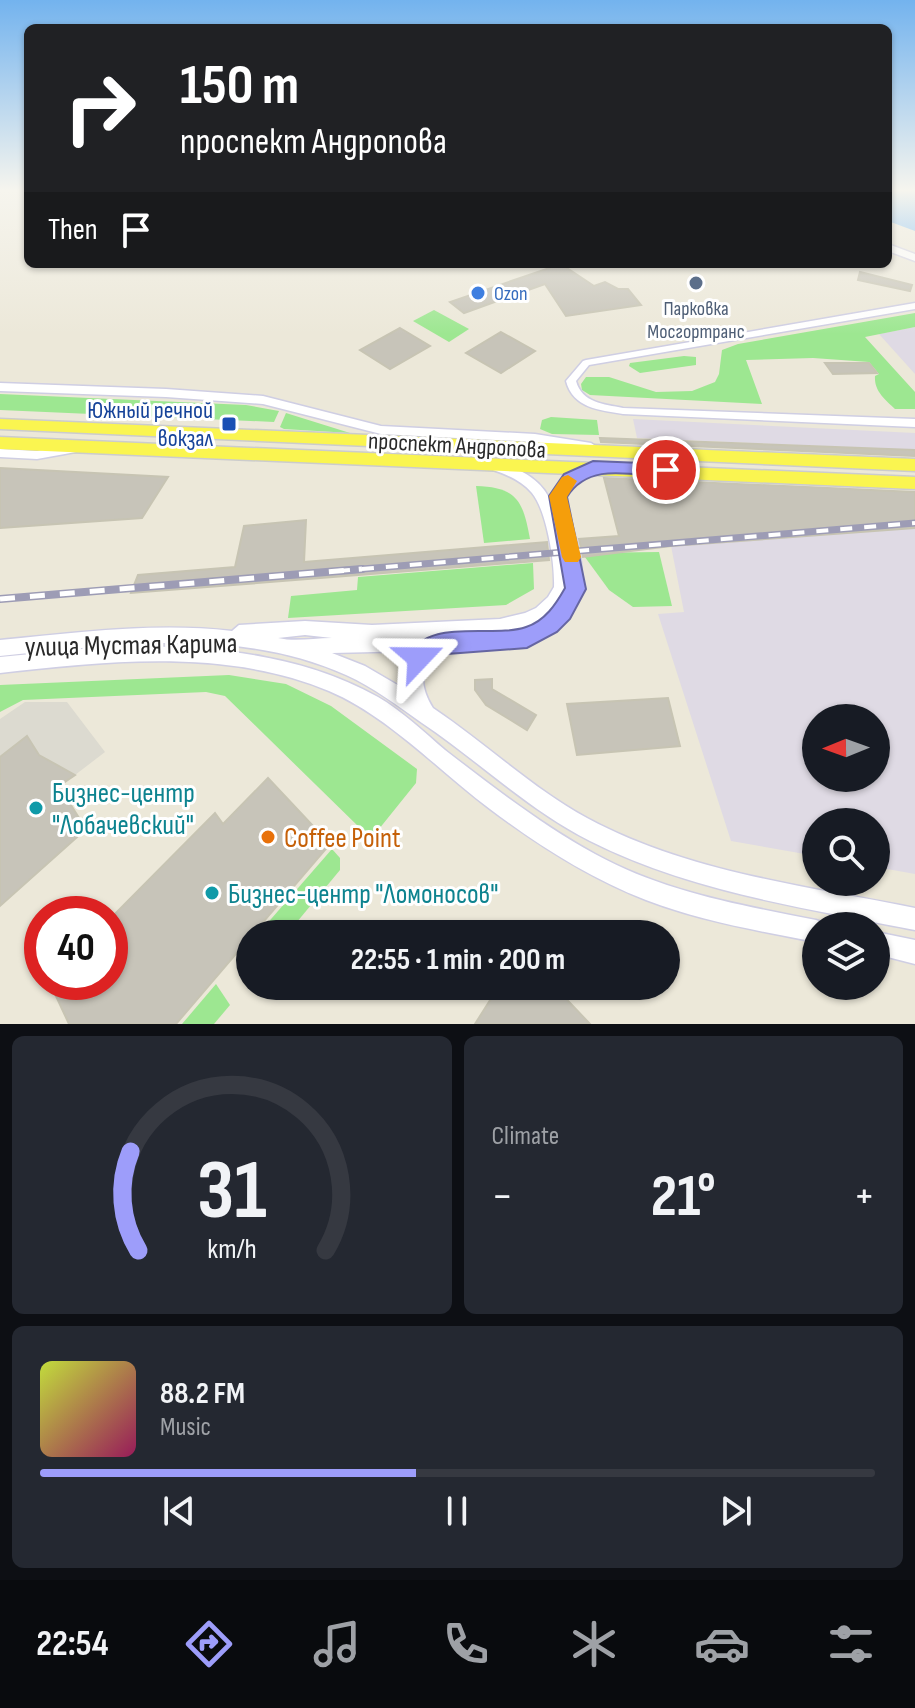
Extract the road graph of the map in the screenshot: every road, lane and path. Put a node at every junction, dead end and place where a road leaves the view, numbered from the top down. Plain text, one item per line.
1 (892, 247) edge
2 (915, 256) edge
3 (915, 306) edge
4 (0, 387) edge
5 (915, 423) edge
6 (0, 424) edge
7 (0, 443) edge
8 (89, 447) junction
9 (0, 453) edge
10 (631, 453) junction
11 (483, 462) junction
12 (915, 465) edge
13 (593, 467) junction
14 (915, 483) edge
15 (372, 633) junction
16 (219, 635) junction
17 (447, 644) junction
18 (280, 645) junction
19 (0, 648) edge
20 (344, 655) junction
21 (194, 656) junction
22 (0, 665) edge
23 (351, 690) junction
24 (432, 719) junction
25 (915, 919) edge
26 (802, 928) edge
27 (890, 946) edge
28 (915, 952) edge

1 - 2 main road
3 - 5 street
4 - 10 street
6 - 10 main road, проспект Андропова
7 - 8 main road, проспект Андропова
8 - 9 street
8 - 11 main road, проспект Андропова
10 - 12 main road, проспект Андропова
11 - 13 main road, проспект Андропова
11 - 15 street
13 - 14 main road, проспект Андропова
13 - 17 street
15 - 16 street
15 - 20 street
16 - 18 street, улица Мустая Карима
16 - 19 street, улица Мустая Карима
17 - 20 street
17 - 24 street
18 - 20 street, улица Мустая Карима
18 - 21 street
20 - 23 street
20 - 24 street, улица Мустая Карима
21 - 22 street, улица Мустая Карима
21 - 23 street, улица Мустая Карима
23 - 26 street, улица Мустая Карима
24 - 25 street, улица Мустая Карима
27 - 28 street

